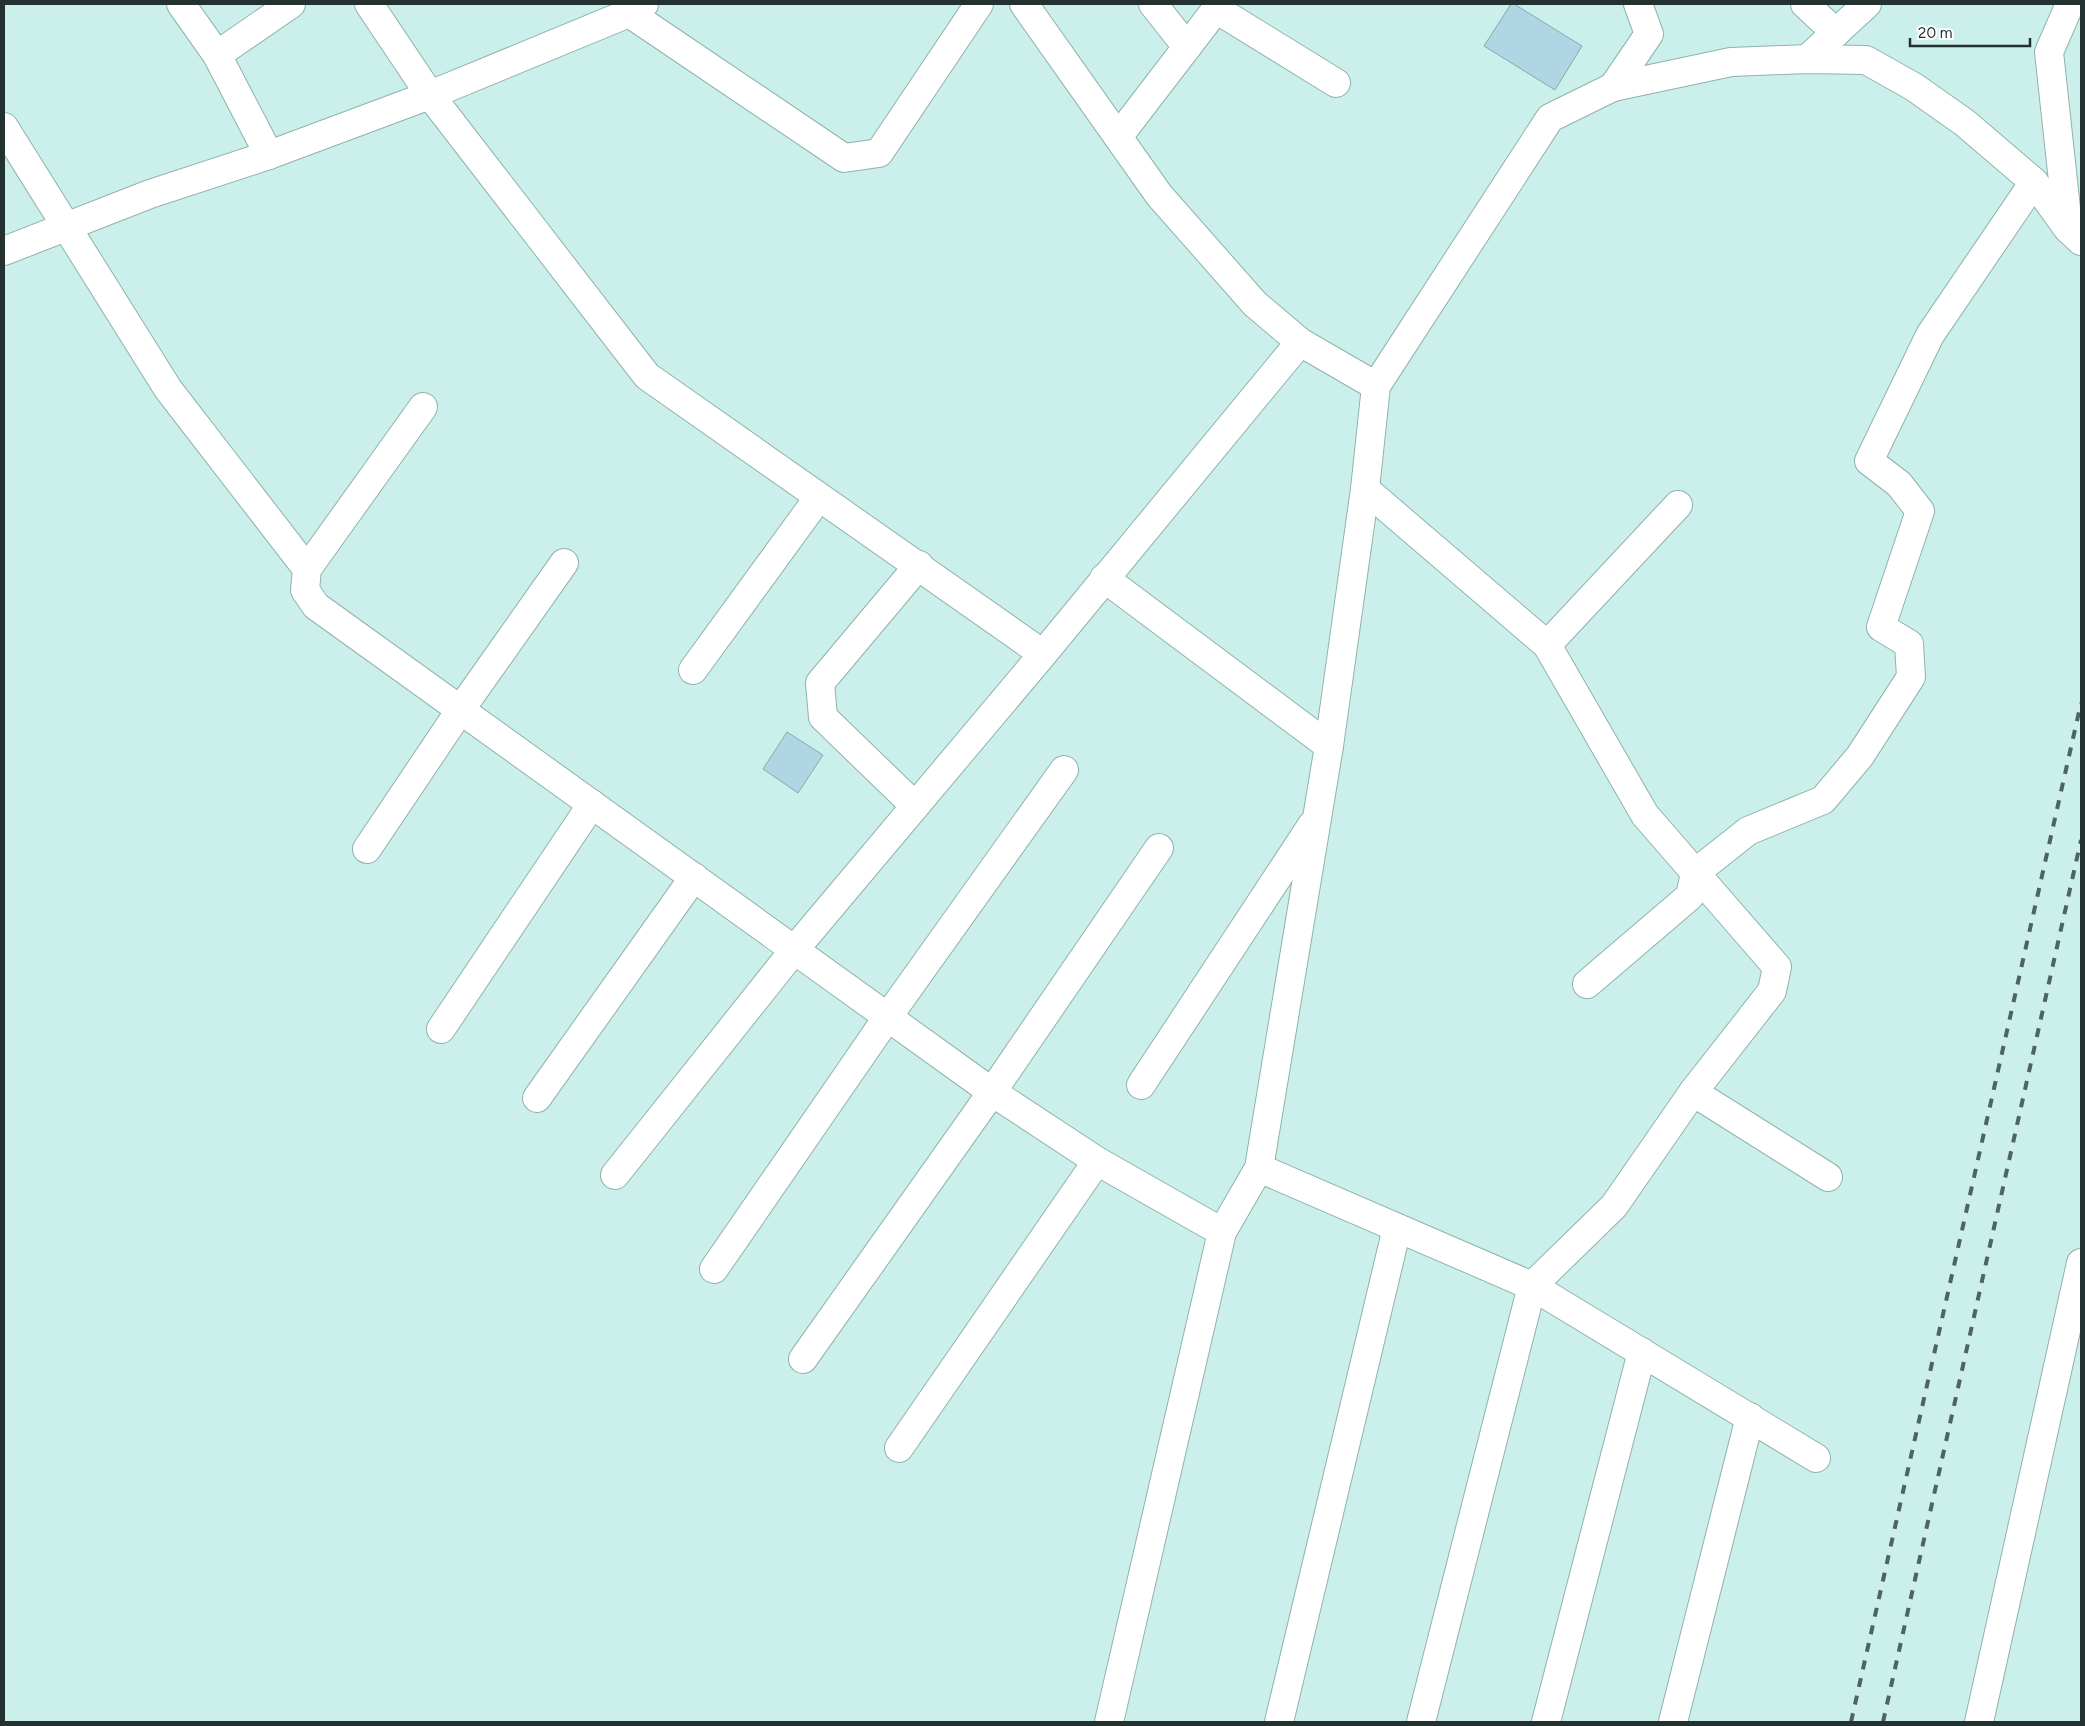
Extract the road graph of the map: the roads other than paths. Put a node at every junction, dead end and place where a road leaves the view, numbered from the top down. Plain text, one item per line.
1 (181, 4) edge
2 (291, 4) edge
3 (369, 4) edge
4 (979, 4) edge
5 (1024, 4) edge
6 (1153, 4) edge
7 (1638, 4) edge
8 (1805, 4) edge
9 (1867, 4) edge
10 (2070, 4) edge
11 (1218, 6) edge
12 (636, 8) edge
13 (1836, 33) junction
14 (1187, 47) junction
15 (217, 55) junction
16 (1808, 59) junction
17 (1336, 83) dead end
18 (1613, 87) junction
19 (430, 95) junction
20 (4, 127) edge
21 (1118, 137) junction
22 (269, 155) junction
23 (2034, 182) junction
24 (66, 227) junction
25 (2075, 235) edge
26 (4, 251) edge
27 (1300, 342) junction
28 (1376, 386) junction
29 (423, 407) dead end
30 (1365, 488) junction
31 (819, 497) junction
32 (1678, 505) dead end
33 (564, 563) dead end
34 (918, 565) junction
35 (308, 569) junction
36 (1104, 578) junction
37 (1546, 645) junction
38 (1042, 654) junction
39 (693, 670) dead end
40 (461, 709) junction
41 (1329, 746) junction
42 (1064, 770) dead end
43 (592, 804) junction
44 (915, 806) junction
45 (1317, 818) junction
46 (1159, 848) dead end
47 (367, 849) dead end
48 (1695, 873) junction
49 (694, 877) junction
50 (795, 949) junction
51 (1587, 984) dead end
52 (886, 1018) junction
53 (441, 1029) dead end
54 (1141, 1085) dead end
55 (992, 1092) junction
56 (1693, 1092) junction
57 (537, 1098) dead end
58 (1097, 1161) junction
59 (1259, 1168) junction
60 (615, 1175) dead end
61 (1828, 1177) dead end
62 (1397, 1228) junction
63 (1222, 1232) junction
64 (2081, 1263) edge
65 (714, 1269) dead end
66 (1532, 1286) junction
67 (1642, 1352) junction
68 (803, 1359) dead end
69 (1750, 1417) junction
70 (899, 1448) dead end
71 (1816, 1458) dead end
72 (1109, 1722) edge
73 (1279, 1722) edge
74 (1421, 1722) edge
75 (1546, 1722) edge
76 (1673, 1722) edge
77 (1979, 1722) edge

1 - 15 street
2 - 15 street
3 - 19 street
4 - 12 street
5 - 21 street
6 - 14 street
7 - 18 street
8 - 13 street
9 - 13 street
10 - 25 street
11 - 14 street
11 - 17 street
12 - 19 street
13 - 16 street
14 - 21 street
15 - 22 street
16 - 18 street
16 - 23 street
18 - 28 street
19 - 22 street
19 - 31 street
20 - 24 street
21 - 27 street
22 - 24 street
23 - 25 street
23 - 48 street
24 - 26 street
24 - 35 street
27 - 28 street
27 - 36 street
28 - 30 street
29 - 35 street
30 - 37 street
30 - 41 street
31 - 34 street
31 - 39 street
32 - 37 street
33 - 40 street
34 - 38 street
34 - 44 street
35 - 40 street
36 - 38 street
36 - 41 street
37 - 48 street
38 - 44 street
40 - 43 street
40 - 47 street
41 - 45 street
42 - 52 street
43 - 49 street
43 - 53 street
44 - 50 street
45 - 54 street
45 - 59 street
46 - 55 street
48 - 51 street
48 - 56 street
49 - 50 street
49 - 57 street
50 - 52 street
50 - 60 street
52 - 55 street
52 - 65 street
55 - 58 street
55 - 68 street
56 - 61 street
56 - 66 street
58 - 63 street
58 - 70 street
59 - 62 street
59 - 63 street
62 - 66 street
62 - 73 street
63 - 72 street
64 - 77 street
66 - 67 street
66 - 74 street
67 - 69 street
67 - 75 street
69 - 71 street
69 - 76 street

